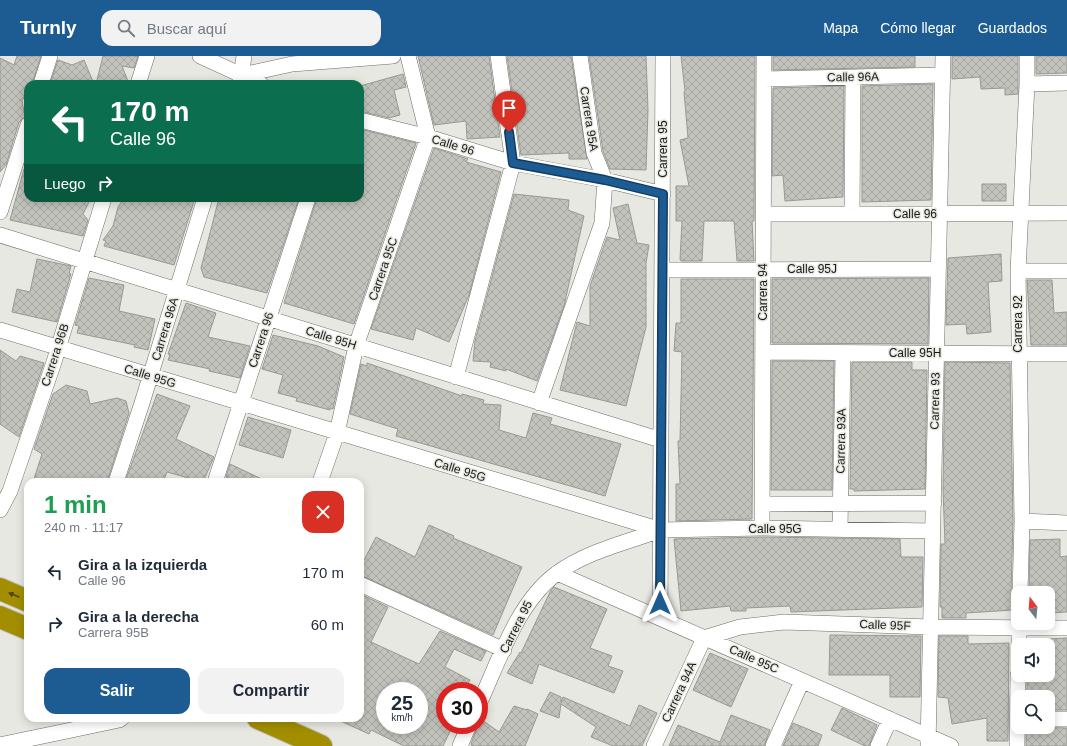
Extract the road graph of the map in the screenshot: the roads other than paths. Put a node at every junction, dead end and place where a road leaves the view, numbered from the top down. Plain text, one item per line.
1 (50, 56) edge
2 (147, 56) edge
3 (200, 56) edge
4 (244, 56) edge
5 (393, 56) edge
6 (408, 56) edge
7 (498, 56) edge
8 (580, 56) edge
9 (663, 56) edge
10 (764, 56) edge
11 (943, 56) edge
12 (1026, 56) edge
13 (942, 76) junction
14 (854, 77) junction
15 (764, 79) junction
16 (42, 80) edge
17 (139, 80) edge
18 (241, 80) edge
19 (1067, 83) edge
20 (1027, 84) junction
21 (364, 121) edge
22 (24, 137) edge
23 (428, 137) junction
24 (513, 163) junction
25 (605, 180) junction
26 (663, 194) junction
27 (103, 202) edge
28 (204, 202) edge
29 (307, 202) edge
30 (0, 212) edge
31 (940, 213) junction
32 (1021, 213) junction
33 (1067, 213) edge
34 (763, 214) junction
35 (852, 214) junction
36 (0, 235) edge
37 (84, 261) junction
38 (763, 269) junction
39 (938, 269) junction
40 (662, 270) junction
41 (1018, 271) junction
42 (1067, 271) edge
43 (177, 290) junction
44 (268, 318) junction
45 (0, 330) edge
46 (356, 346) junction
47 (58, 347) junction
48 (763, 352) junction
49 (843, 353) junction
50 (936, 353) junction
51 (1018, 354) junction
52 (1067, 354) edge
53 (151, 376) junction
54 (456, 377) junction
55 (241, 403) junction
56 (540, 403) junction
57 (337, 433) junction
58 (661, 440) junction
59 (117, 478) edge
60 (216, 478) edge
61 (321, 478) edge
62 (934, 503) junction
63 (762, 504) junction
64 (840, 504) junction
65 (0, 510) edge
66 (1022, 521) junction
67 (1067, 523) edge
68 (762, 528) junction
69 (840, 529) junction
70 (661, 530) junction
71 (932, 531) junction
72 (556, 573) junction
73 (364, 586) edge
74 (1020, 586) edge
75 (0, 589) edge
76 (24, 599) edge
77 (0, 617) edge
78 (660, 618) junction
79 (1011, 625) edge
80 (24, 627) edge
81 (930, 627) junction
82 (1055, 627) edge
83 (1067, 628) edge
84 (704, 638) junction
85 (504, 650) junction
86 (802, 681) junction
87 (488, 685) edge
88 (890, 719) junction
89 (1055, 719) edge
90 (1067, 719) edge
91 (110, 722) edge
92 (267, 722) edge
93 (465, 734) edge
94 (1017, 734) edge
95 (928, 741) edge
96 (0, 745) edge
97 (321, 746) edge
98 (460, 746) edge
99 (654, 746) edge
100 (773, 746) edge
101 (878, 746) edge
102 (951, 746) edge
103 (1017, 746) edge

1 - 16 street
2 - 17 street
3 - 18 street
4 - 18 street
5 - 18 street
6 - 23 street
7 - 24 street
8 - 25 street, Carrera 95A
9 - 26 street, Carrera 95
10 - 15 street, Carrera 94
11 - 13 street, Carrera 93
12 - 20 street, Carrera 92
13 - 14 street, Calle 96A
13 - 31 street, Carrera 93
14 - 15 street, Calle 96A
14 - 35 street
15 - 34 street, Carrera 94
19 - 20 street
20 - 32 street, Carrera 92
21 - 23 street, Calle 96
22 - 30 street
23 - 24 street, Calle 96
23 - 46 street, Carrera 95C
24 - 25 street, Calle 96
24 - 54 street
25 - 26 street, Calle 96
25 - 56 street
26 - 40 street, Carrera 95
27 - 37 street, Carrera 96B
28 - 43 street, Carrera 96A
29 - 44 street, Carrera 96
31 - 32 street, Calle 96
31 - 35 street, Calle 96
31 - 39 street, Carrera 93
32 - 33 street, Calle 96
32 - 41 street, Carrera 92
34 - 35 street, Calle 96
34 - 38 street, Carrera 94
36 - 37 street, Calle 95H
37 - 43 street, Calle 95H
37 - 47 street, Carrera 96B
38 - 39 street, Calle 95J
38 - 40 street, Calle 95J
38 - 48 street, Carrera 94
39 - 50 street, Carrera 93
40 - 58 street, Carrera 95
41 - 42 street
41 - 51 street, Carrera 92
43 - 44 street, Calle 95H
43 - 53 street, Carrera 96A
44 - 46 street, Calle 95H
44 - 55 street, Carrera 96
45 - 47 street, Calle 95G
46 - 54 street, Calle 95H
46 - 57 street, Carrera 95C
47 - 53 street, Calle 95G
47 - 65 street, Carrera 96B
48 - 49 street, Calle 95H
48 - 63 street, Carrera 94
49 - 50 street, Calle 95H
49 - 64 street, Carrera 93A
50 - 51 street, Calle 95H
50 - 62 street, Carrera 93
51 - 52 street, Calle 95H
51 - 66 street, Carrera 92
53 - 55 street, Calle 95G
53 - 59 street, Carrera 96A
54 - 56 street, Calle 95H
55 - 57 street, Calle 95G
55 - 60 street, Carrera 96
56 - 58 street, Calle 95H
57 - 61 street, Carrera 95C
57 - 70 street, Calle 95G
58 - 70 street, Carrera 95
62 - 64 street
62 - 71 street, Carrera 93
63 - 64 street
63 - 68 street, Carrera 94
64 - 69 street, Carrera 93A
66 - 67 street
66 - 74 street, Carrera 92
68 - 69 street, Calle 95G
68 - 70 street, Calle 95G
69 - 71 street, Calle 95G
70 - 72 street, Carrera 95
70 - 78 street, Carrera 95
71 - 81 street, Carrera 93
72 - 78 street, Calle 95C
72 - 85 street, Carrera 95
73 - 85 street
76 -> 75 highway
77 - 80 highway
78 - 84 street, Calle 95C
79 - 81 street, Calle 95F
81 - 84 street, Calle 95F
81 - 95 street, Carrera 93
82 - 83 street, Calle 95F
84 - 86 street, Calle 95C
84 - 99 street, Carrera 94A
85 - 87 street, Carrera 95
86 - 88 street, Calle 95C
86 - 100 street
88 - 95 street, Calle 95C
88 - 101 street
89 - 90 street
91 - 96 street
92 - 97 highway
93 - 98 street
94 - 103 street
95 - 102 street, Calle 95C

